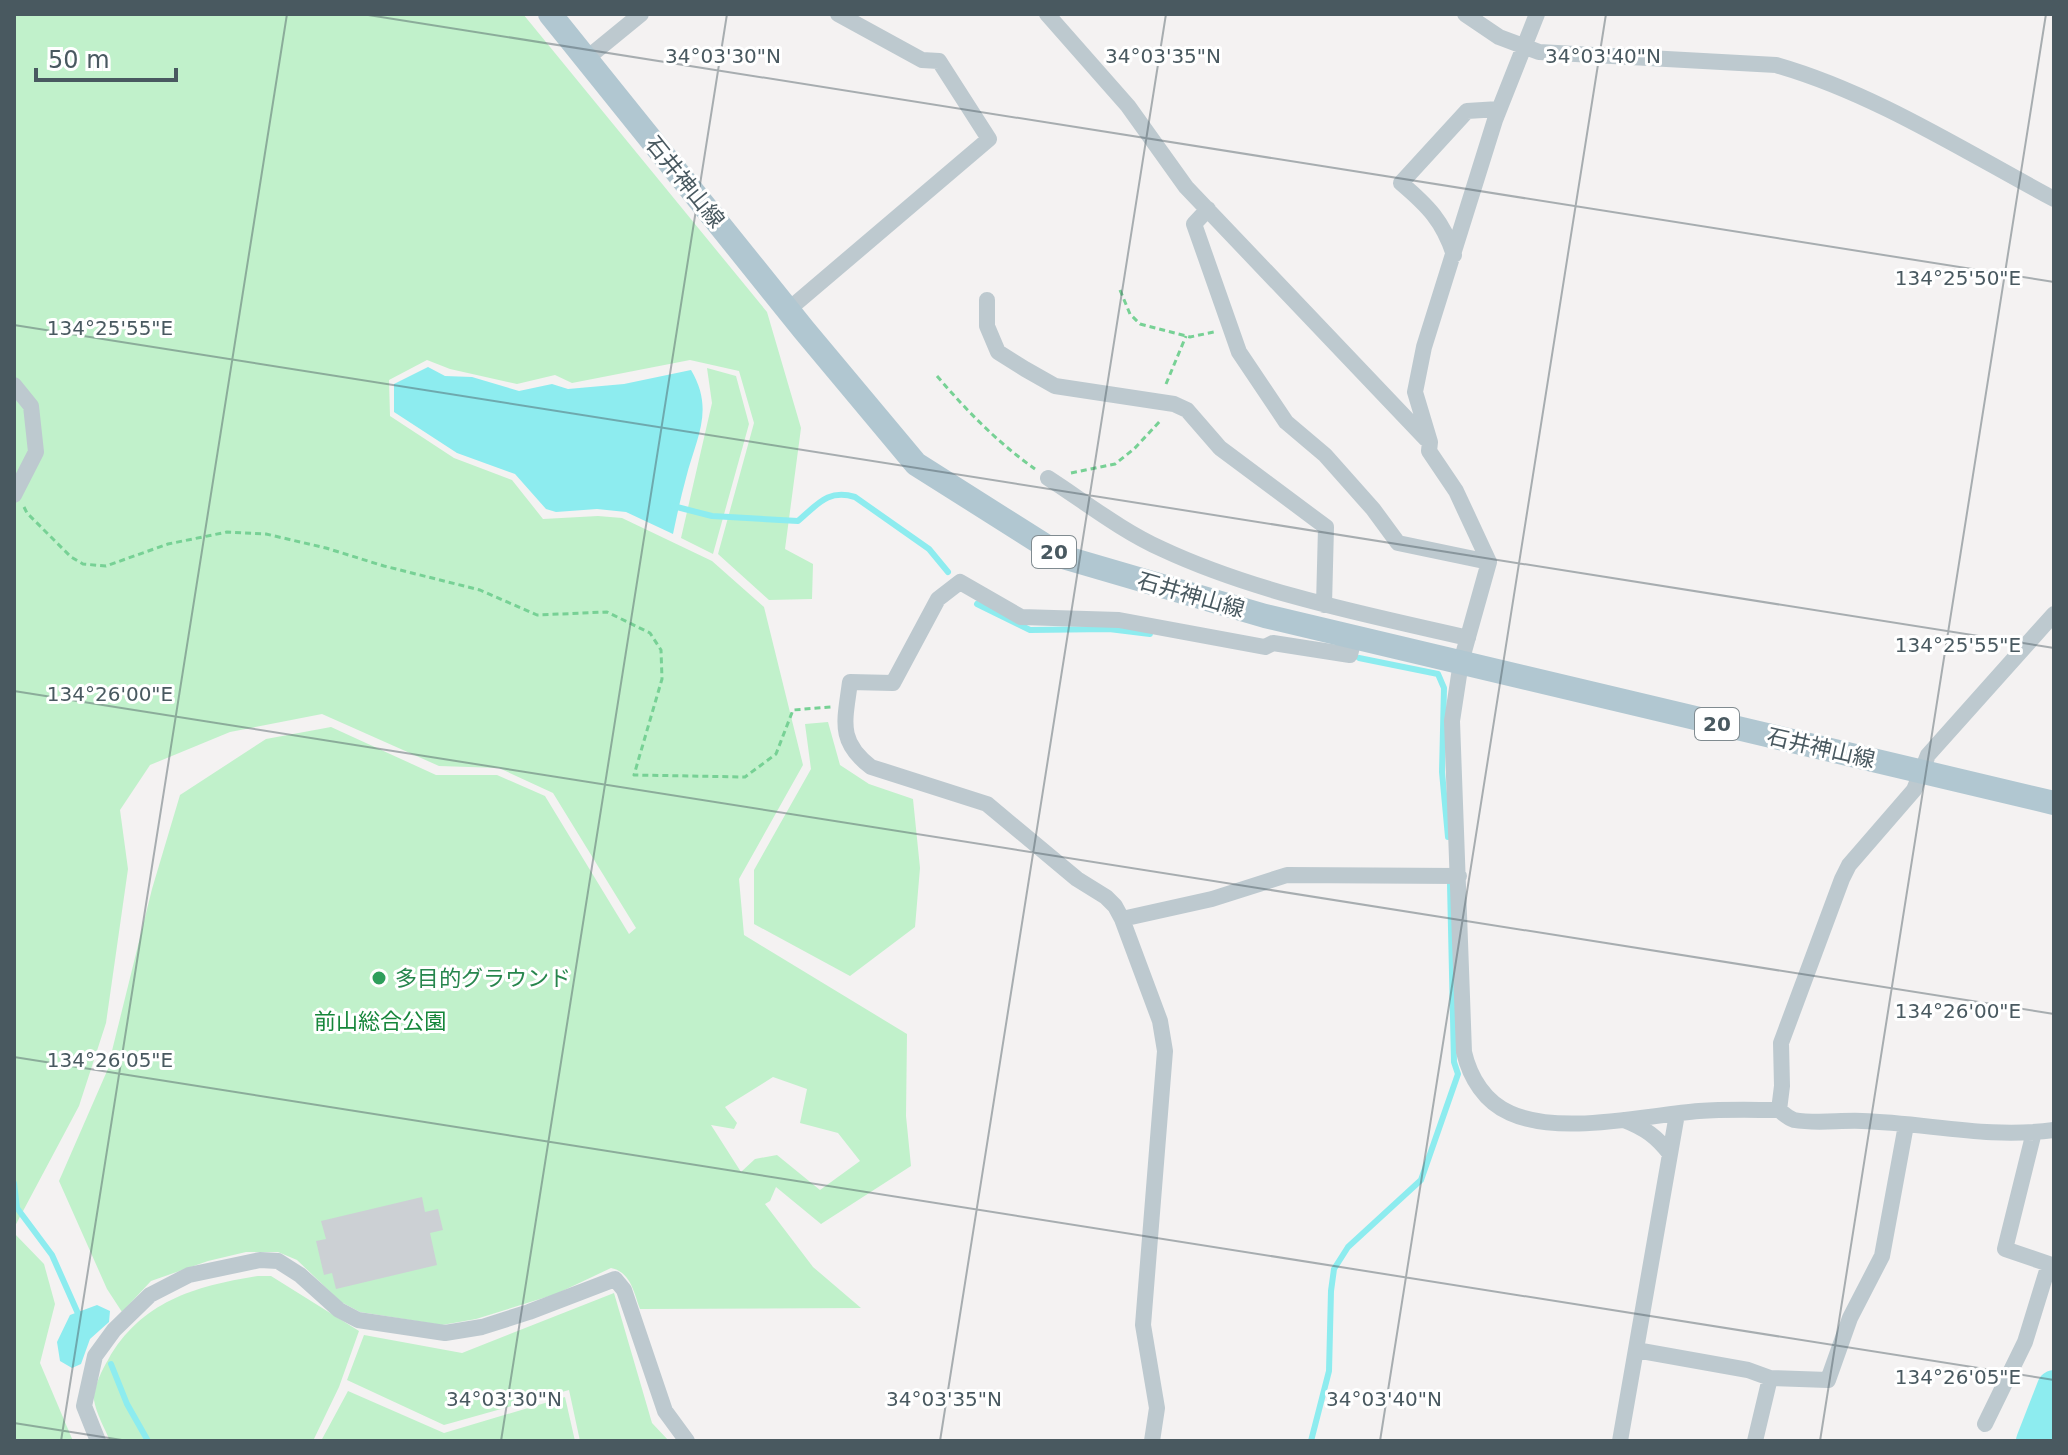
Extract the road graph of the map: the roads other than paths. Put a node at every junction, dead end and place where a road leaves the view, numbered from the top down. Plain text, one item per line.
1 (550, 14) edge
2 (641, 14) edge
3 (838, 14) edge
4 (1047, 14) edge
5 (1465, 14) edge
6 (1537, 14) edge
7 (1525, 48) junction
8 (586, 59) junction
9 (1499, 109) junction
10 (2054, 199) edge
11 (1208, 209) junction
12 (1454, 255) junction
13 (987, 300) dead end
14 (788, 310) junction
15 (14, 385) edge
16 (1430, 442) junction
17 (1048, 478) road end
18 (15, 494) edge
19 (1489, 562) junction
20 (1324, 605) junction
21 (2054, 614) edge
22 (1354, 638) junction
23 (1468, 638) junction
24 (1461, 662) junction
25 (1920, 772) junction
26 (2054, 803) edge
27 (1452, 876) junction
28 (1122, 919) junction
29 (1779, 1110) junction
30 (1677, 1114) junction
31 (1623, 1120) junction
32 (1906, 1125) junction
33 (2054, 1130) edge
34 (2034, 1132) junction
35 (1670, 1154) junction
36 (1636, 1350) junction
37 (1770, 1378) junction
38 (1985, 1424) dead end
39 (98, 1441) edge
40 (687, 1441) edge
41 (1152, 1441) edge
42 (1620, 1441) edge
43 (1755, 1441) edge

1 - 8 main road, 石井神山線 / 20
2 - 8 street
3 - 14 street
4 - 11 street
5 - 7 street
6 - 7 street
7 - 9 street
7 - 10 street
8 - 14 main road, 石井神山線 / 20
9 - 12 street
9 - 12 street
11 - 16 street
11 - 19 street
12 - 16 street
13 - 20 street
14 - 22 main road, 石井神山線 / 20
15 - 18 street
16 - 19 street
17 - 20 street
19 - 23 street
20 - 23 street
21 - 25 street
22 - 24 main road, 石井神山線 / 20
22 - 28 street
23 - 24 street
24 - 25 main road, 石井神山線 / 20
24 - 27 street
25 - 26 main road, 石井神山線 / 20
25 - 29 street
27 - 28 street
27 - 31 street
28 - 41 street
29 - 30 street
29 - 32 street
30 - 31 street
30 - 35 street
31 - 35 street
32 - 34 street
32 - 37 street
33 - 34 street
34 - 38 street
35 - 36 street
36 - 37 street
36 - 42 street
37 - 43 street
39 - 40 street

